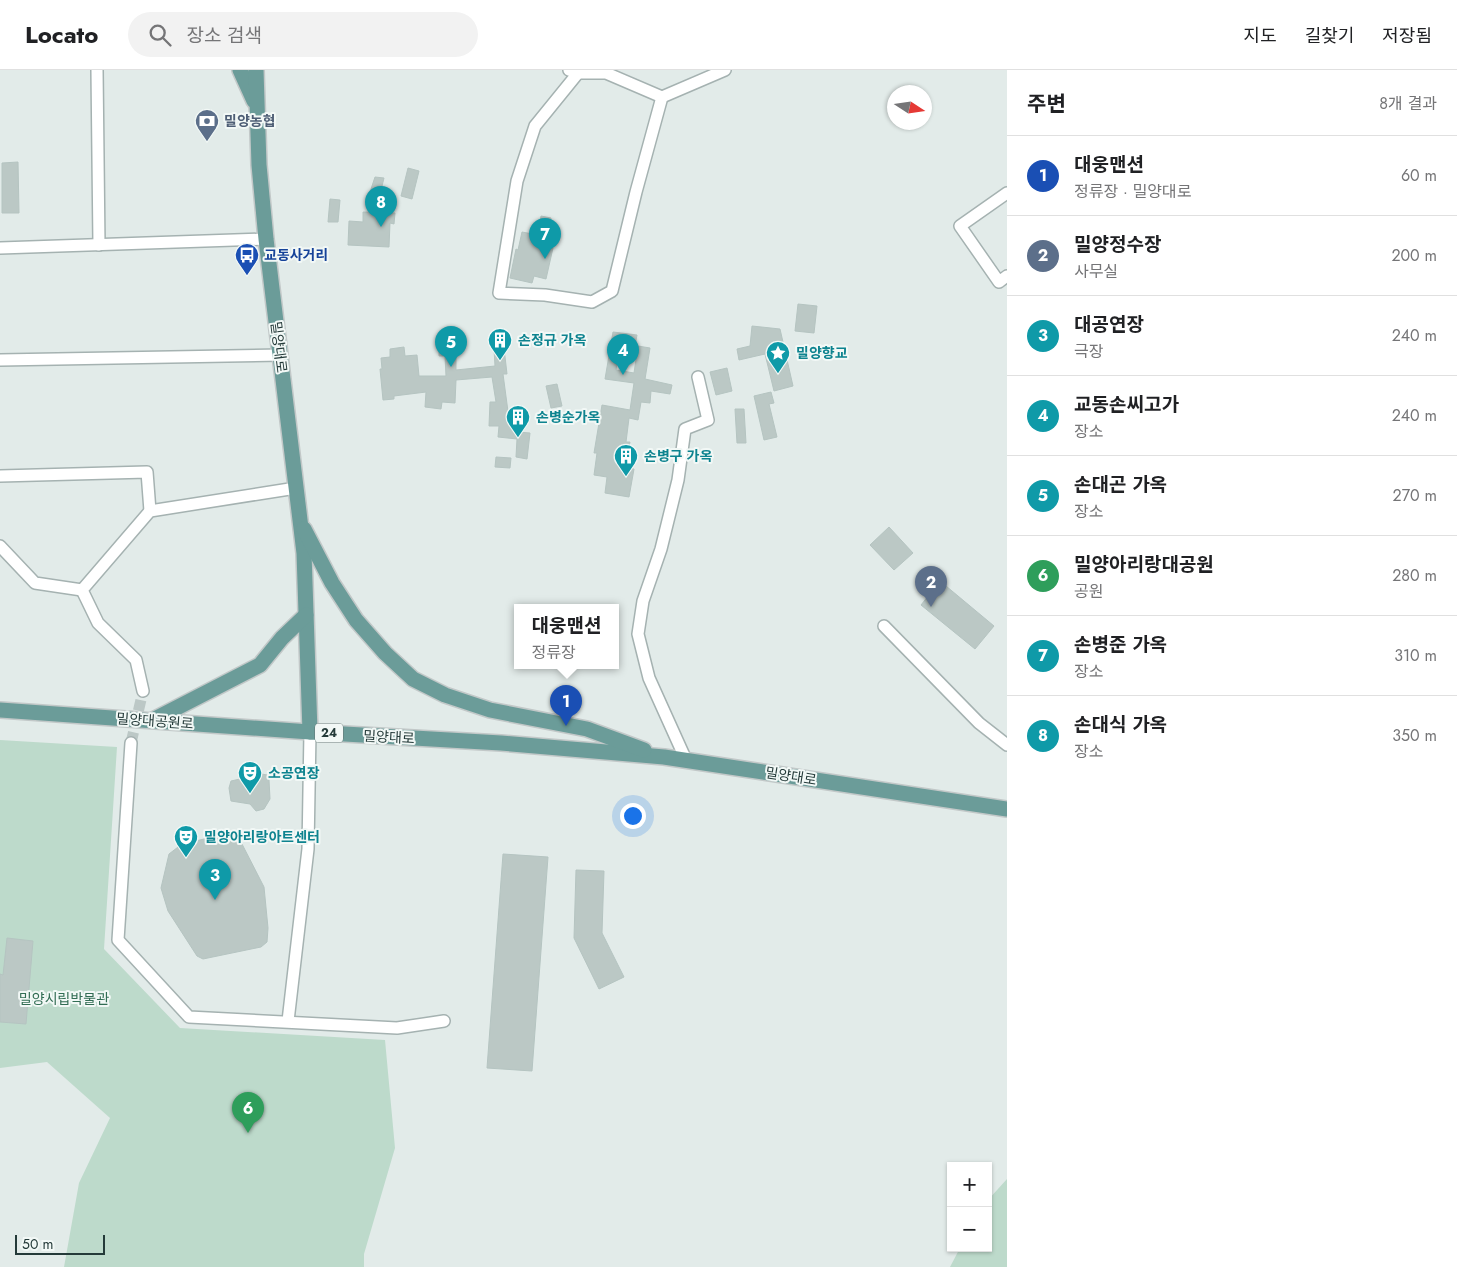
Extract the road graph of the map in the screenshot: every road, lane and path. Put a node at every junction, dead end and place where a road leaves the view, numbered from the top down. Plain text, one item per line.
1 (97, 70) edge
2 (240, 70) edge
3 (256, 70) edge
4 (725, 70) edge
5 (574, 71) edge
6 (662, 97) junction
7 (257, 108) junction
8 (1007, 193) edge
9 (266, 239) junction
10 (99, 245) junction
11 (0, 248) edge
12 (1007, 276) edge
13 (281, 355) junction
14 (0, 360) edge
15 (698, 377) dead end
16 (0, 476) edge
17 (296, 488) junction
18 (150, 511) junction
19 (300, 520) junction
20 (0, 546) edge
21 (82, 590) junction
22 (306, 616) junction
23 (884, 626) dead end
24 (143, 691) tunnel mouth
25 (0, 710) edge
26 (152, 721) junction
27 (310, 732) junction
28 (131, 743) tunnel mouth
29 (1007, 745) edge
30 (664, 757) junction
31 (686, 760) junction
32 (1007, 809) edge
33 (288, 1021) junction
34 (444, 1021) dead end

1 - 10 street
2 - 7 main road
3 - 7 main road, 밀양대로 / 24
4 - 6 street
5 - 6 street
5 - 6 street
7 - 9 main road, 밀양대로 / 24
8 - 12 street
9 - 10 street
9 - 13 main road, 밀양대로 / 24
10 - 11 street
13 - 14 street
13 - 17 main road, 밀양대로 / 24
15 - 31 street
16 - 18 street
17 - 18 street
17 - 19 main road, 밀양대로 / 24
18 - 21 street
19 - 22 main road, 밀양대로 / 24
19 - 30 main road
20 - 21 street
21 - 24 street
22 - 26 main road
22 - 27 main road, 밀양대로 / 24
23 - 29 street
25 - 26 main road, 밀양대공원로
26 - 27 main road, 밀양대공원로
27 - 30 main road, 밀양대로 / 24
27 - 33 street
28 - 33 street
30 - 31 main road, 밀양대로 / 24
31 - 32 main road, 밀양대로 / 24
33 - 34 street

